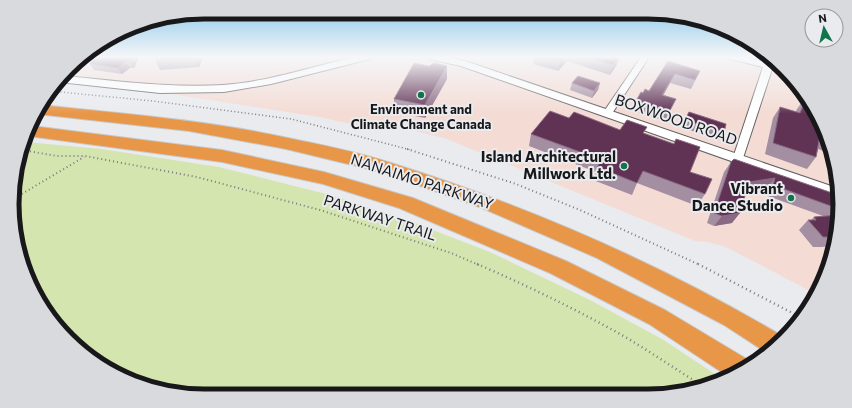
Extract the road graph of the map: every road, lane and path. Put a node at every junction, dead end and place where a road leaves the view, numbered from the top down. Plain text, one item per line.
1 (294, 76) edge
2 (499, 76) edge
3 (632, 76) edge
4 (765, 76) edge
5 (67, 80) edge
6 (44, 111) edge
7 (608, 113) junction
8 (34, 131) edge
9 (27, 151) edge
10 (85, 156) junction
11 (738, 158) junction
12 (833, 192) edge
13 (19, 196) edge
14 (771, 342) edge
15 (736, 367) edge
16 (697, 383) edge

1 - 5 street
2 - 7 street, BOXWOOD ROAD
3 - 7 street
4 - 11 street
6 - 14 highway, NANAIMO PARKWAY
7 - 11 street, BOXWOOD ROAD
8 - 15 highway, NANAIMO PARKWAY
9 - 10 path, PARKWAY TRAIL
10 - 13 path
10 - 16 path, PARKWAY TRAIL
11 - 12 street, BOXWOOD ROAD

